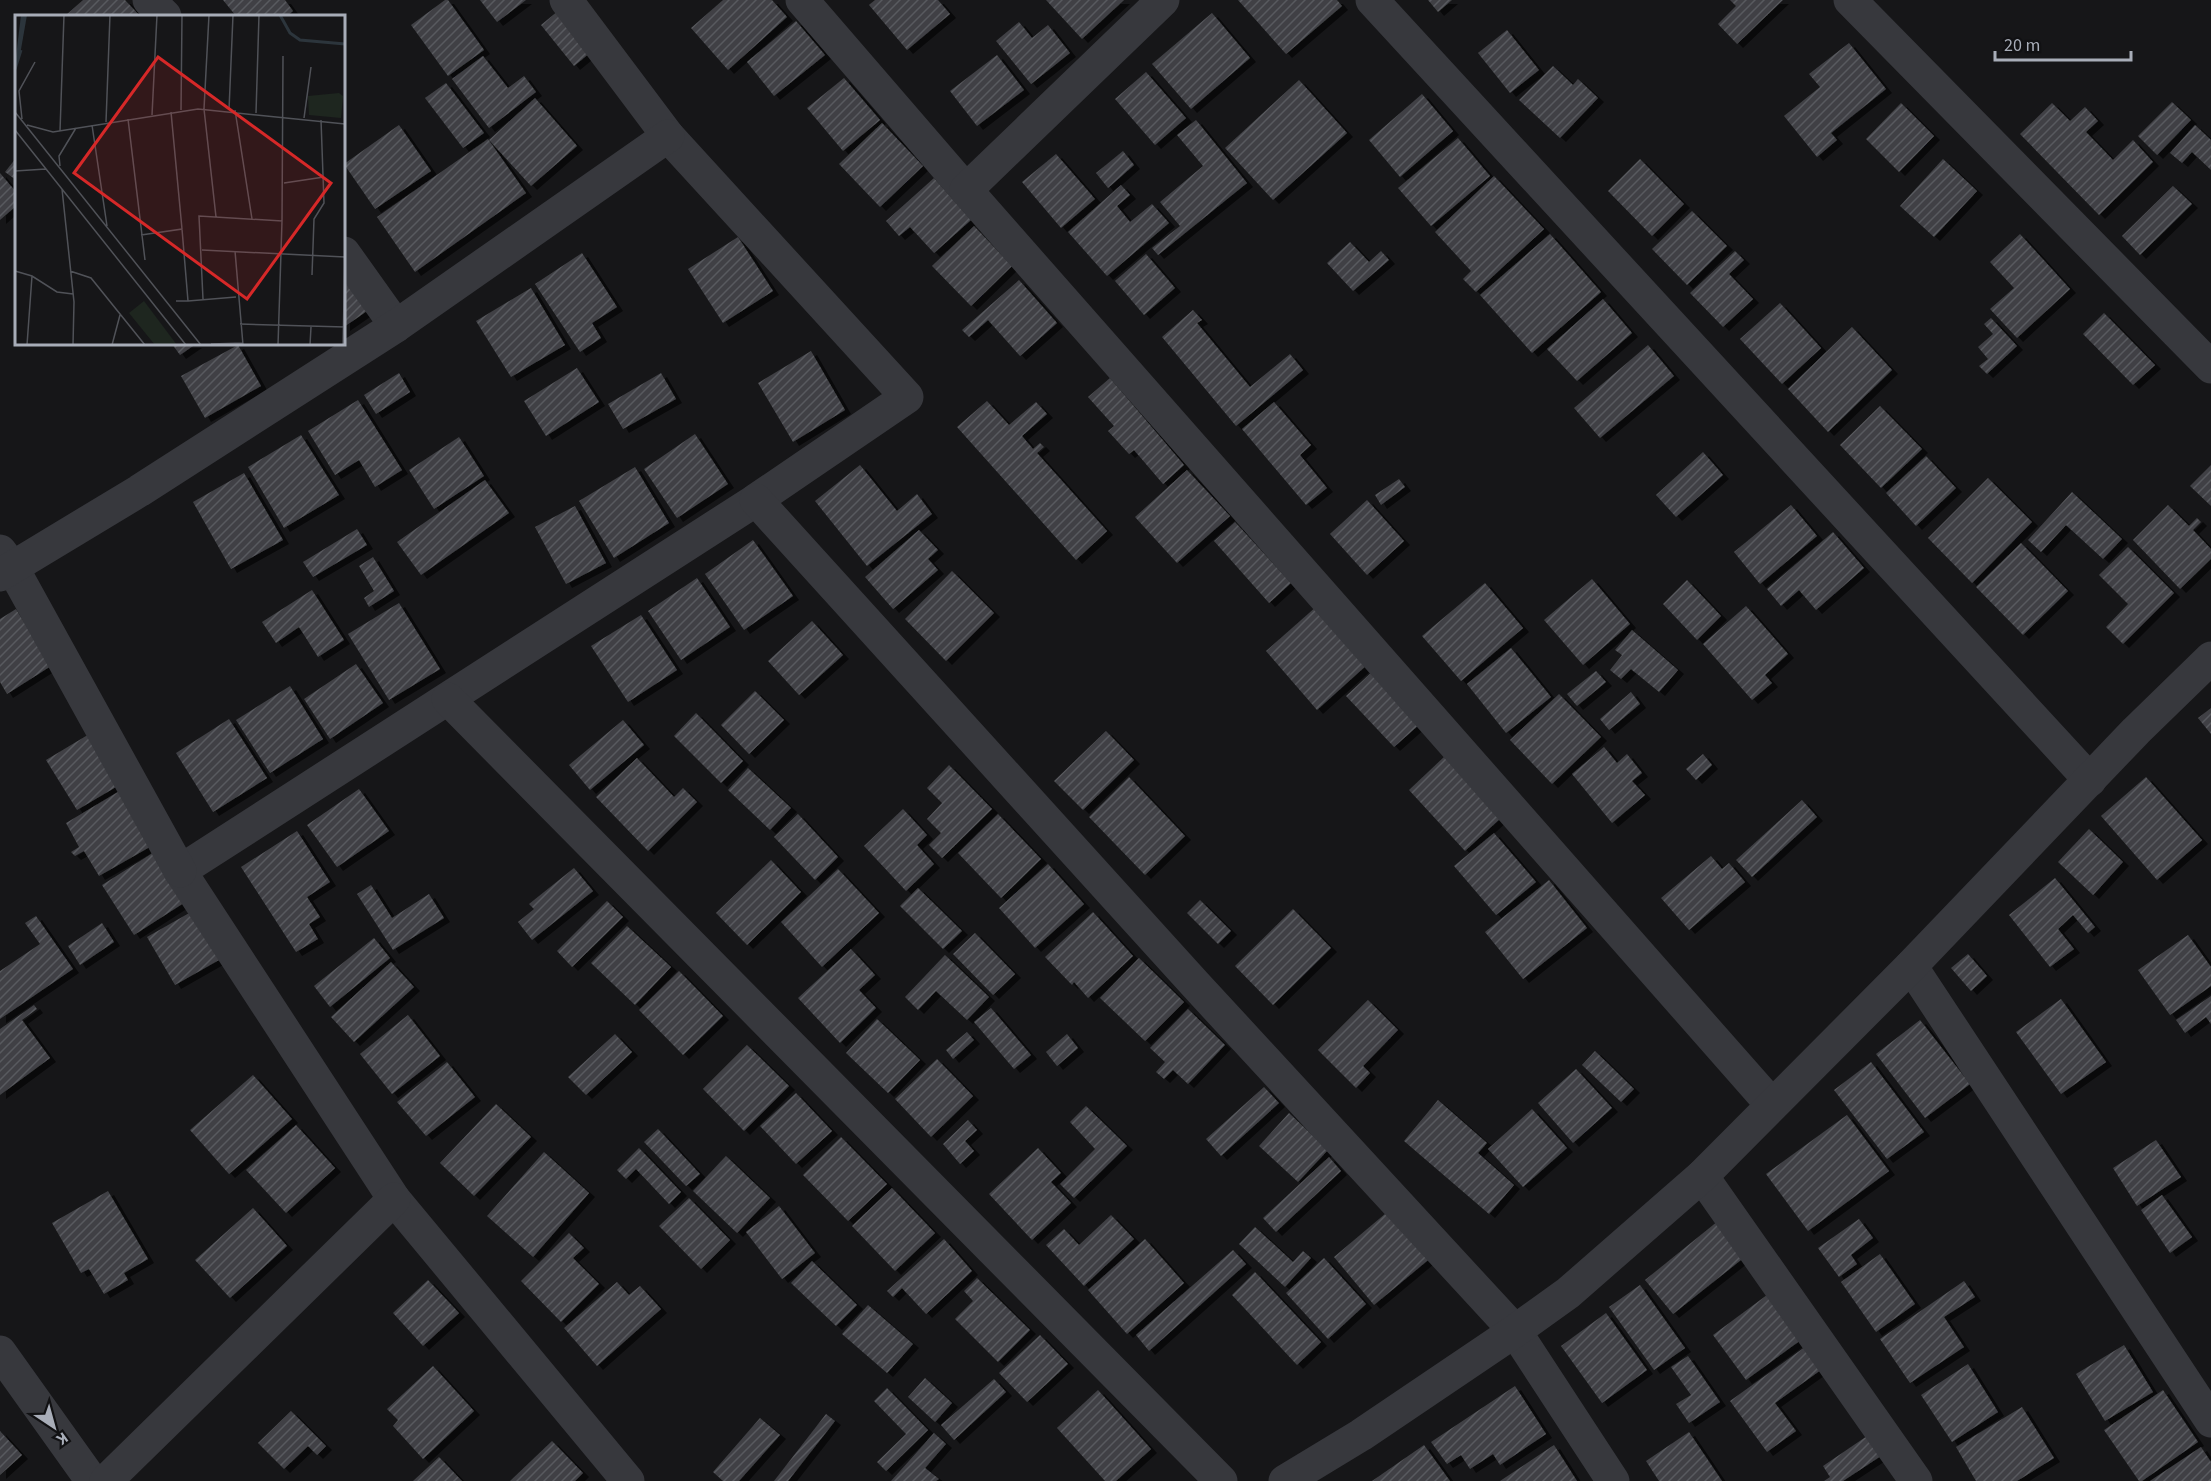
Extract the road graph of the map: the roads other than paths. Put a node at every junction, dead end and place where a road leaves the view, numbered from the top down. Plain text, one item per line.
1 (149, 0) edge
2 (566, 0) edge
3 (802, 0) edge
4 (1164, 0) edge
5 (1372, 0) edge
6 (1850, 0) edge
7 (164, 15) edge
8 (668, 136) junction
9 (966, 190) junction
10 (345, 254) edge
11 (396, 326) junction
12 (2211, 367) edge
13 (756, 500) junction
14 (4, 564) edge
15 (2211, 658) edge
16 (448, 699) junction
17 (2090, 780) junction
18 (180, 870) junction
19 (1911, 966) junction
20 (1772, 1105) junction
21 (1702, 1176) junction
22 (394, 1200) junction
23 (1515, 1331) junction
24 (0, 1352) edge
25 (2211, 1421) edge
26 (1294, 1479) edge
27 (92, 1481) edge
28 (106, 1481) edge
29 (628, 1481) edge
30 (1221, 1481) edge
31 (1613, 1481) edge
32 (1916, 1481) edge

1 - 7 street
2 - 8 street
3 - 9 street
4 - 9 street
5 - 17 street
6 - 12 street
8 - 11 street
8 - 13 street
9 - 20 street
10 - 11 street
11 - 14 street
13 - 16 street
13 - 23 street
14 - 18 street
15 - 17 street
16 - 18 street
16 - 30 street
17 - 19 street
18 - 22 street
19 - 20 street
19 - 25 street
20 - 21 street
21 - 23 street
21 - 32 street
22 - 28 street
22 - 29 street
23 - 26 street
23 - 31 street
24 - 27 street

